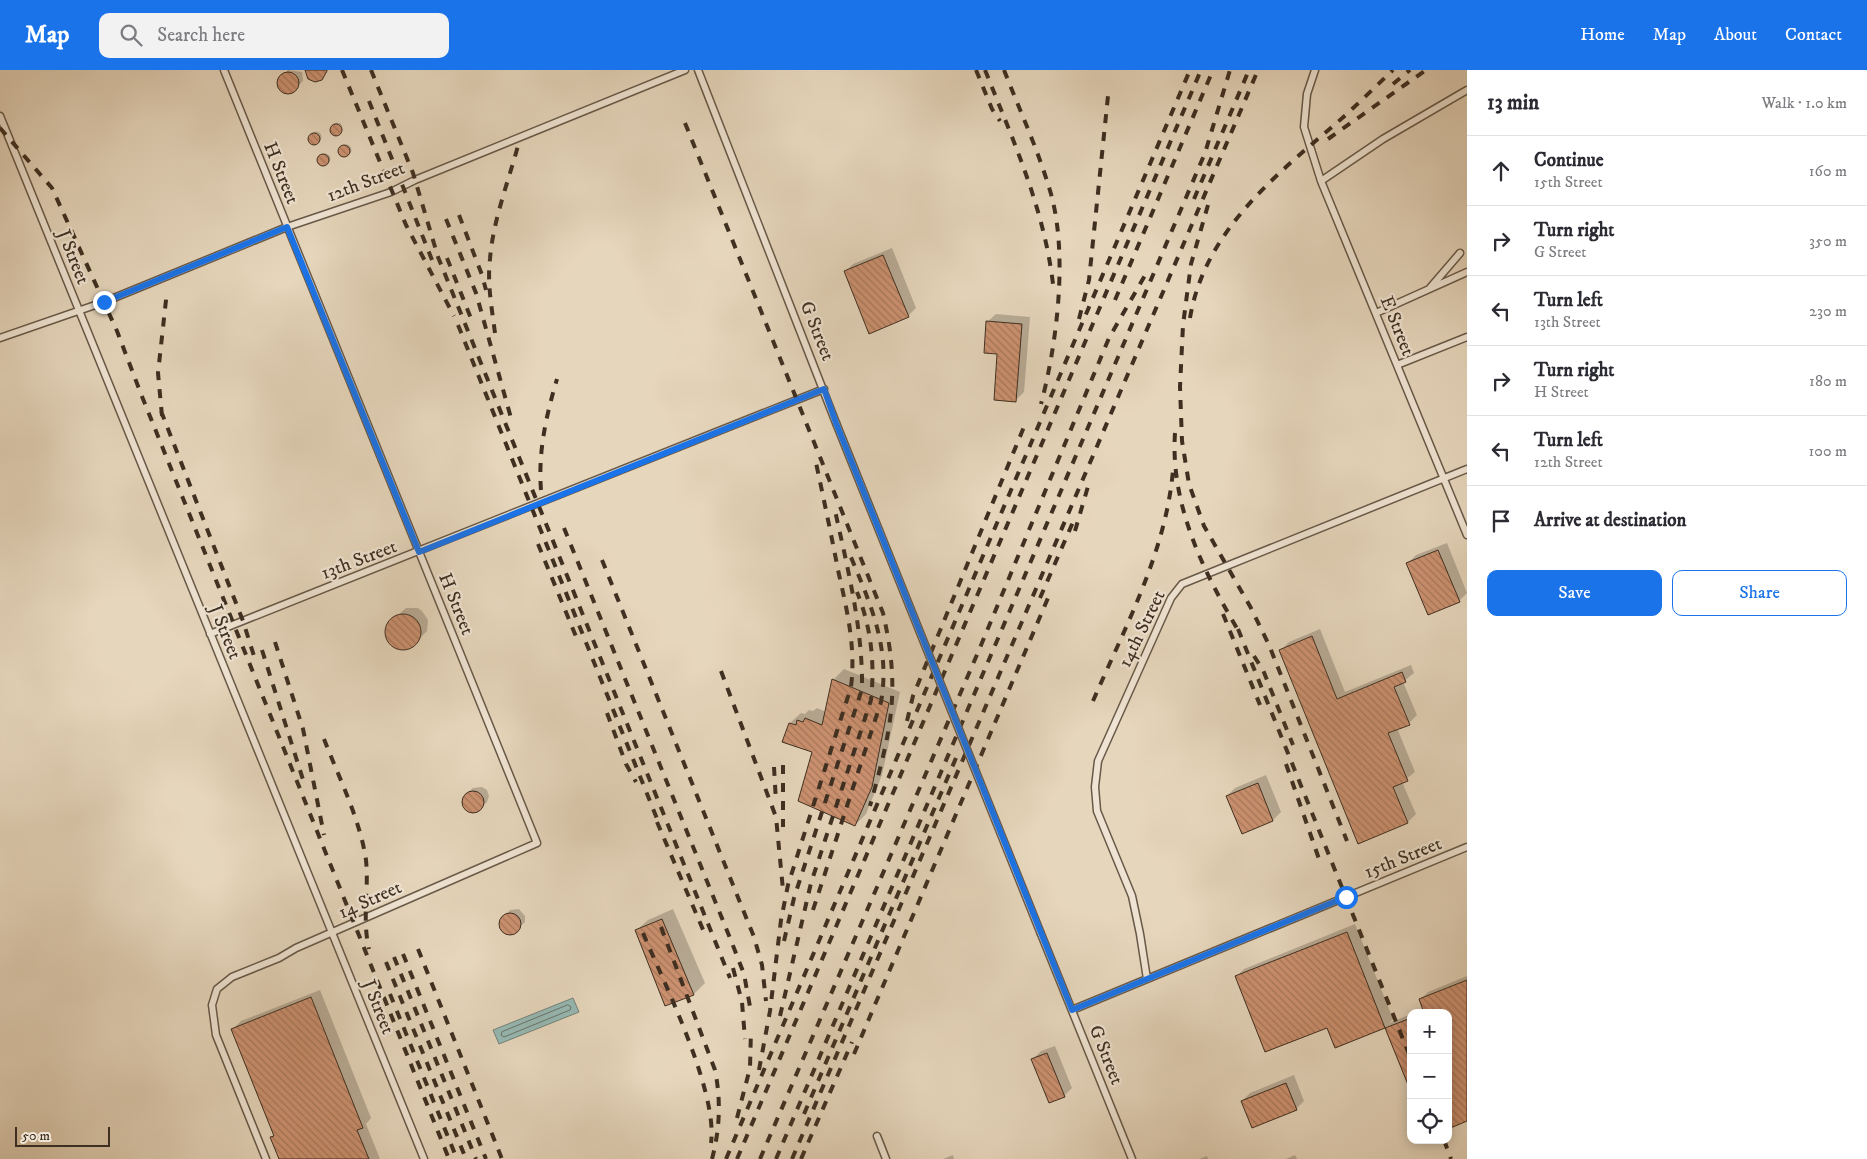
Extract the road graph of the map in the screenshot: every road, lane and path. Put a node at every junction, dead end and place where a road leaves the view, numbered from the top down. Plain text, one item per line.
1 (224, 70) edge
2 (684, 70) edge
3 (698, 70) edge
4 (1315, 70) edge
5 (1467, 90) edge
6 (0, 116) edge
7 (1321, 181) junction
8 (287, 227) junction
9 (1460, 253) dead end
10 (1467, 272) edge
11 (1428, 291) junction
12 (79, 310) junction
13 (1376, 313) junction
14 (1467, 337) edge
15 (0, 338) edge
16 (1397, 365) junction
17 (824, 389) junction
18 (1467, 469) edge
19 (1444, 478) junction
20 (1467, 535) edge
21 (419, 552) junction
22 (210, 634) junction
23 (537, 843) joint
24 (1467, 847) edge
25 (332, 933) junction
26 (1146, 979) junction
27 (1072, 1010) junction
28 (877, 1136) dead end
29 (266, 1159) edge
30 (424, 1159) edge
31 (886, 1159) edge
32 (1132, 1159) edge

1 - 8 lane, H Street
2 - 8 lane, 12th Street
3 - 17 lane, G Street
4 - 7 lane, E Street
5 - 7 lane
6 - 12 lane, J Street
7 - 13 lane, E Street
8 - 12 lane, 12th Street
8 - 21 lane, H Street
9 - 11 lane
10 - 11 lane
11 - 13 lane
12 - 15 lane, 12th Street
12 - 22 lane, J Street
13 - 16 lane, E Street
14 - 16 lane
16 - 19 lane, E Street
17 - 21 lane, 13th Street
17 - 27 lane, G Street, bridge
18 - 19 lane, 14th Street
19 - 20 lane, E Street
19 - 26 lane, 14th Street
21 - 22 lane, 13th Street
21 - 23 lane, H Street
22 - 25 lane, J Street
23 - 25 lane, 14 Street
24 - 26 lane, 15th Street
25 - 29 lane, 14 Street
25 - 30 lane, J Street
26 - 27 lane, 15th Street
27 - 32 lane, G Street
28 - 31 lane

